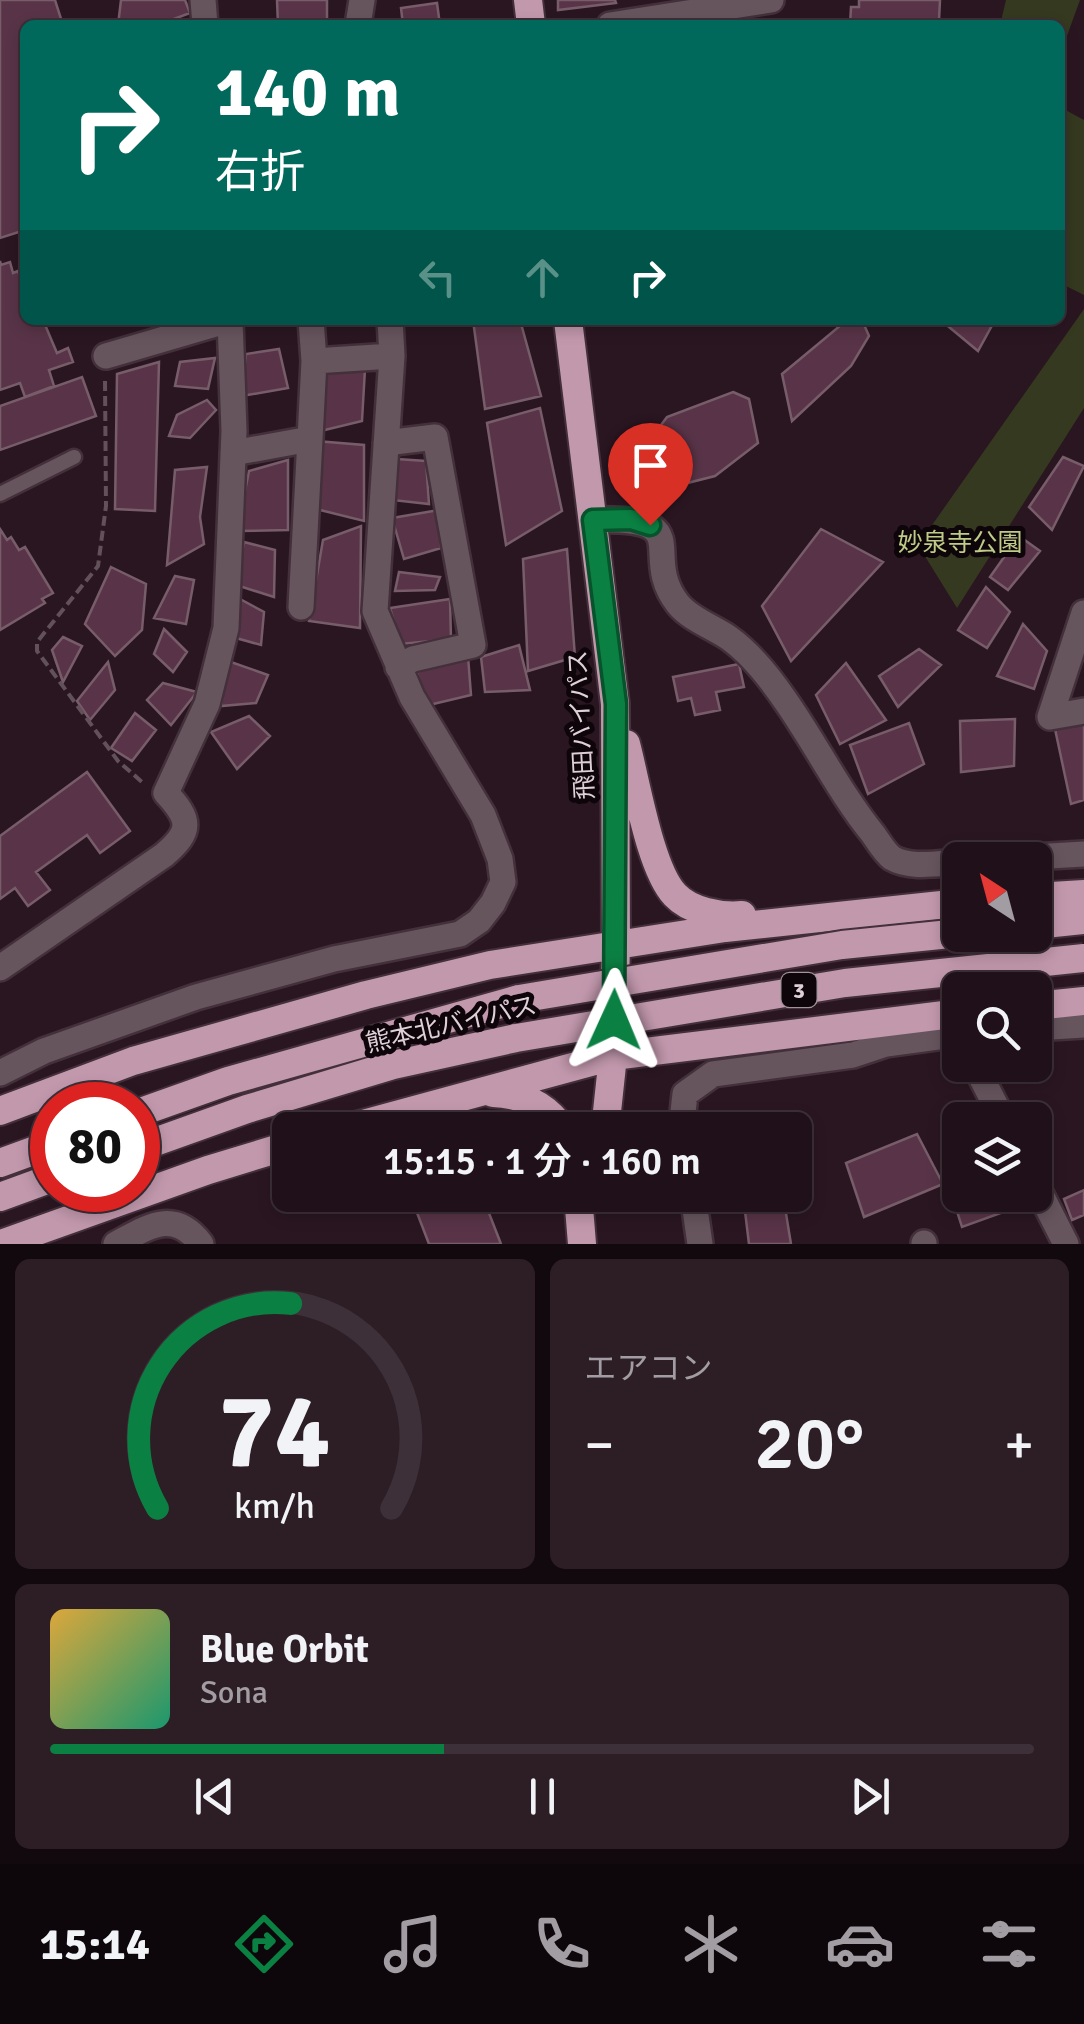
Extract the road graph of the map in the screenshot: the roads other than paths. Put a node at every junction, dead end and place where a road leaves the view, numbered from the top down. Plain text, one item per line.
1 (771, 0) edge
2 (642, 20) edge
3 (212, 325) edge
4 (229, 325) edge
5 (312, 325) edge
6 (390, 325) edge
7 (569, 325) edge
8 (106, 356) road end
9 (392, 356) junction
10 (314, 361) junction
11 (310, 440) junction
12 (386, 443) junction
13 (233, 454) junction
14 (74, 457) dead end
15 (0, 494) edge
16 (593, 520) junction
17 (301, 607) dead end
18 (1084, 613) edge
19 (398, 667) junction
20 (616, 704) junction
21 (1084, 710) edge
22 (1084, 854) edge
23 (1052, 856) edge
24 (942, 863) edge
25 (942, 905) edge
26 (907, 908) junction
27 (1084, 920) edge
28 (1052, 923) edge
29 (942, 935) edge
30 (616, 947) junction
31 (1084, 958) edge
32 (0, 968) edge
33 (1084, 1001) edge
34 (1052, 1004) edge
35 (942, 1015) edge
36 (1084, 1025) edge
37 (1052, 1027) edge
38 (942, 1036) edge
39 (613, 1056) junction
40 (4, 1064) edge
41 (474, 1093) junction
42 (160, 1105) edge
43 (0, 1111) edge
44 (406, 1112) edge
45 (545, 1112) edge
46 (607, 1112) edge
47 (682, 1112) edge
48 (160, 1140) edge
49 (272, 1150) edge
50 (30, 1152) edge
51 (0, 1163) edge
52 (30, 1186) edge
53 (0, 1197) edge
54 (578, 1212) edge
55 (595, 1212) edge
56 (695, 1212) edge
57 (1050, 1212) edge
58 (1, 1244) edge
59 (116, 1244) edge
60 (201, 1244) edge
61 (582, 1244) edge
62 (591, 1244) edge
63 (700, 1244) edge
64 (1066, 1244) edge

1 - 2 street
3 - 8 street
4 - 13 street
5 - 10 street
6 - 9 street
7 - 16 highway, 飛田バイパス
9 - 10 street
9 - 12 street
10 - 11 street
11 - 13 street
11 - 17 street
12 - 19 street
12 - 19 street
13 - 32 street
14 - 15 lane
16 - 20 highway, 飛田バイパス
16 - 24 street
18 - 21 street
19 - 40 street
20 - 26 highway
20 - 30 highway, 飛田バイパス
22 - 23 street
25 - 26 highway
26 - 30 highway
27 - 28 highway
29 - 42 highway, 熊本北バイパス / 3, bridge
30 - 39 highway, 飛田バイパス
30 - 43 highway
31 - 48 highway, 熊本北バイパス / 3, bridge
33 - 34 highway
35 - 39 highway, 3
36 - 37 street
38 - 47 street
39 - 41 highway
39 - 46 highway, 飛田バイパス
41 - 44 highway
41 - 45 highway
49 - 58 highway
50 - 51 highway
52 - 53 highway
54 - 61 highway
55 - 62 highway
56 - 63 street
57 - 64 street
59 - 60 street

